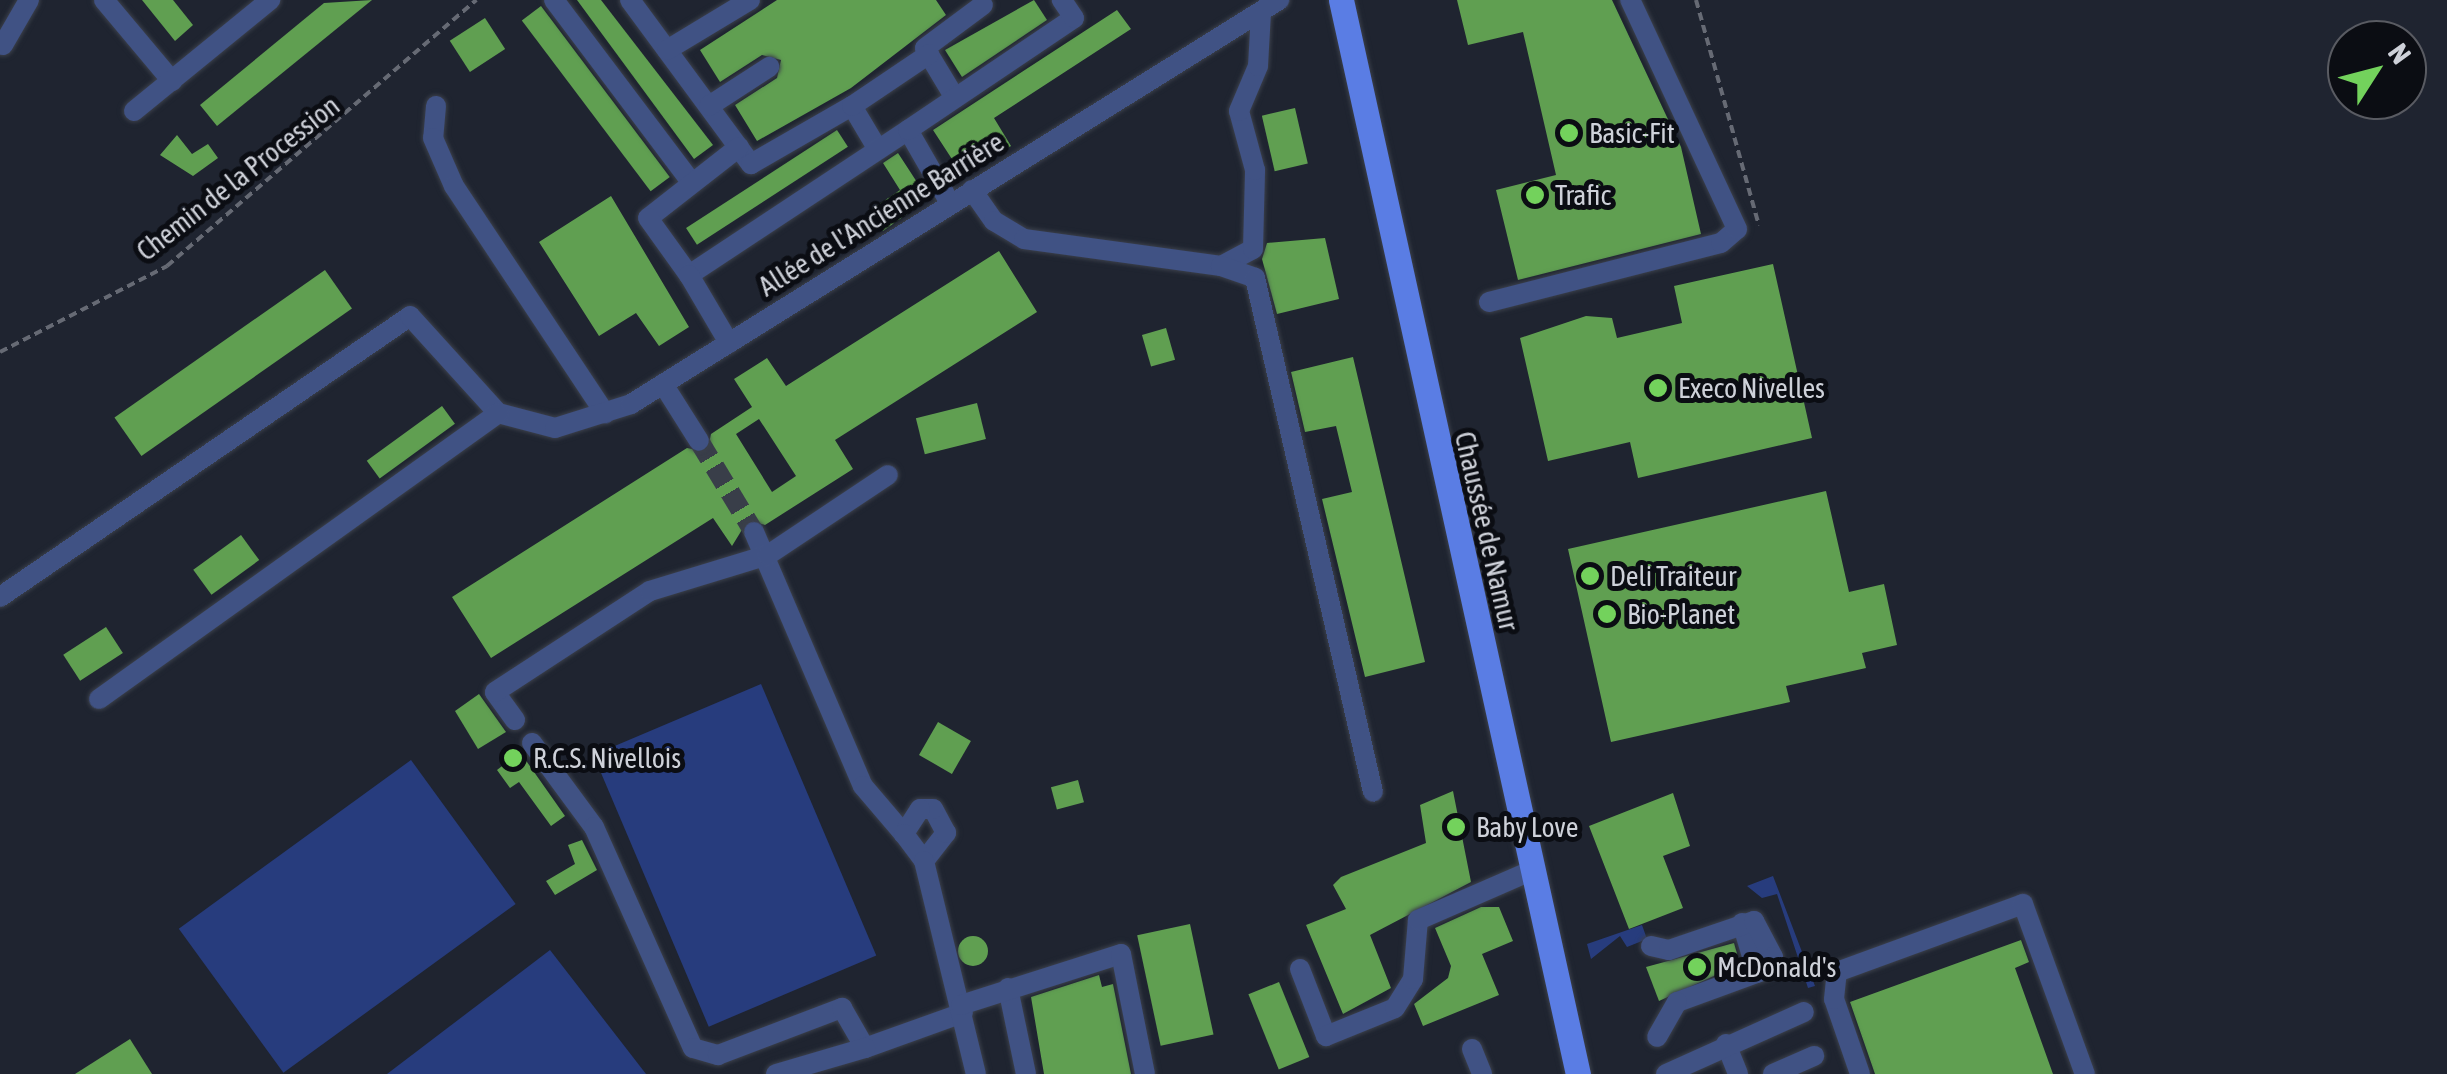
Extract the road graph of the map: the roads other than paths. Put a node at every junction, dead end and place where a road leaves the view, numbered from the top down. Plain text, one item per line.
1 (29, 0) edge
2 (104, 0) edge
3 (270, 0) edge
4 (554, 0) edge
5 (630, 0) edge
6 (750, 0) edge
7 (1062, 0) edge
8 (1278, 0) edge
9 (1341, 0) edge
10 (1630, 0) edge
11 (985, 2) edge
12 (1260, 12) junction
13 (3, 45) dead end
14 (667, 50) junction
15 (928, 54) junction
16 (770, 67) dead end
17 (172, 81) junction
18 (955, 98) junction
19 (436, 106) dead end
20 (708, 106) junction
21 (852, 106) junction
22 (134, 111) dead end
23 (908, 130) junction
24 (738, 147) junction
25 (877, 148) junction
26 (692, 183) junction
27 (972, 190) junction
28 (950, 203) junction
29 (1221, 266) junction
30 (688, 275) junction
31 (1489, 302) dead end
32 (729, 342) junction
33 (663, 384) junction
34 (498, 413) junction
35 (605, 413) junction
36 (698, 442) tunnel mouth
37 (888, 475) dead end
38 (754, 532) tunnel mouth
39 (768, 555) junction
40 (0, 597) edge
41 (100, 699) dead end
42 (515, 720) dead end
43 (532, 743) dead end
44 (1373, 792) dead end
45 (904, 834) junction
46 (924, 861) junction
47 (1533, 870) junction
48 (1651, 946) dead end
49 (1300, 969) dead end
50 (1008, 988) junction
51 (1804, 1012) dead end
52 (963, 1013) junction
53 (1657, 1037) dead end
54 (1726, 1044) junction
55 (865, 1048) junction
56 (1472, 1050) dead end
57 (1814, 1056) dead end
58 (776, 1074) edge
59 (976, 1074) edge
60 (1026, 1074) edge
61 (1145, 1074) edge
62 (1482, 1074) edge
63 (1578, 1074) edge
64 (1666, 1074) edge
65 (1738, 1074) edge
66 (1772, 1074) edge
67 (1860, 1074) edge
68 (2085, 1074) edge

1 - 13 street
2 - 17 street
3 - 17 street
4 - 26 street
5 - 14 street
6 - 14 street
7 - 18 street
8 - 12 street, Allée de l'Ancienne Barrière
9 - 47 main road, Chaussée de Namur
10 - 31 street
11 - 15 street
12 - 27 street, Allée de l'Ancienne Barrière
12 - 29 street
14 - 20 street
15 - 18 street
15 - 21 street
16 - 20 street
17 - 22 street
18 - 23 street
19 - 35 street
20 - 24 street
21 - 24 street
21 - 25 street
23 - 25 street
23 - 28 street
24 - 26 street
25 - 30 street
26 - 30 street
27 - 28 street, Allée de l'Ancienne Barrière
27 - 29 street
28 - 32 street, Allée de l'Ancienne Barrière
29 - 44 street
30 - 32 street
32 - 33 street, Allée de l'Ancienne Barrière
33 - 35 street, Allée de l'Ancienne Barrière
33 - 36 street
34 - 35 street, Allée de l'Ancienne Barrière
34 - 40 street
34 - 41 street
37 - 39 street
38 - 39 street
39 - 42 street
39 - 45 street
43 - 55 street
45 - 46 street
45 - 46 street
46 - 52 street
47 - 49 street
47 - 63 main road, Chaussée de Namur
48 - 53 street
50 - 52 street
50 - 60 street
50 - 61 street
51 - 54 street
52 - 55 street
52 - 59 street
54 - 64 street
54 - 65 street
55 - 58 street
56 - 62 street
57 - 66 street
67 - 68 street

